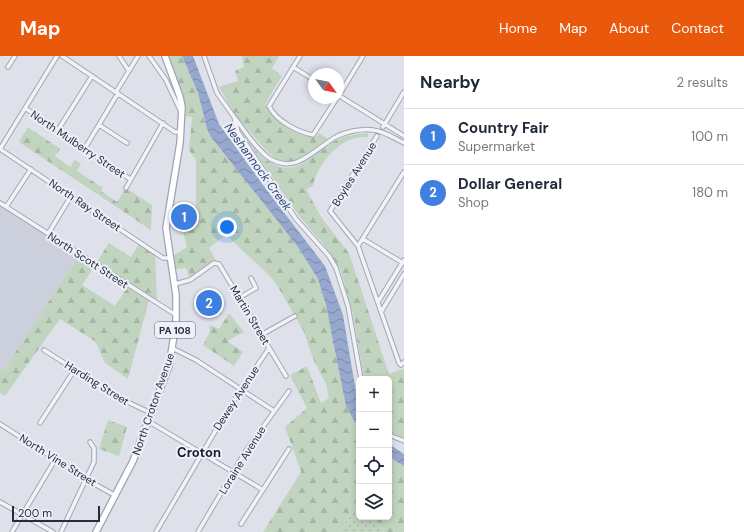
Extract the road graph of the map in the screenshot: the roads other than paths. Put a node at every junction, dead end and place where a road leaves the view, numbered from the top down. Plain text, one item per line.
1 (15, 56) edge
2 (57, 56) edge
3 (62, 56) edge
4 (119, 56) edge
5 (138, 56) edge
6 (149, 56) edge
7 (165, 56) edge
8 (204, 56) edge
9 (300, 56) edge
10 (363, 56) edge
11 (8, 67) dead end
12 (293, 67) junction
13 (129, 71) junction
14 (92, 76) junction
15 (308, 76) edge
16 (344, 87) edge
17 (404, 92) edge
18 (117, 93) junction
19 (344, 101) edge
20 (334, 104) edge
21 (25, 108) junction
22 (181, 114) junction
23 (234, 117) junction
24 (163, 123) junction
25 (98, 125) junction
26 (384, 125) junction
27 (58, 130) junction
28 (180, 132) junction
29 (377, 136) dead end
30 (404, 136) edge
31 (126, 143) dead end
32 (404, 143) edge
33 (85, 148) junction
34 (0, 149) edge
35 (31, 169) junction
36 (404, 172) edge
37 (130, 179) junction
38 (126, 188) dead end
39 (71, 196) junction
40 (0, 203) edge
41 (6, 207) junction
42 (48, 234) junction
43 (363, 238) junction
44 (358, 246) junction
45 (170, 258) junction
46 (403, 262) edge
47 (404, 274) edge
48 (251, 278) dead end
49 (174, 284) junction
50 (239, 298) junction
51 (378, 302) junction
52 (381, 312) junction
53 (177, 315) junction
54 (294, 316) dead end
55 (261, 335) junction
56 (172, 348) junction
57 (269, 348) junction
58 (44, 350) dead end
59 (403, 364) edge
60 (75, 369) junction
61 (286, 376) dead end
62 (360, 376) edge
63 (242, 389) junction
64 (290, 391) dead end
65 (274, 411) junction
66 (151, 413) junction
67 (148, 421) junction
68 (40, 423) dead end
69 (0, 424) edge
70 (392, 436) edge
71 (404, 441) edge
72 (90, 442) dead end
73 (289, 449) dead end
74 (202, 452) junction
75 (55, 460) junction
76 (234, 472) junction
77 (87, 480) junction
78 (263, 490) junction
79 (116, 496) junction
80 (0, 502) edge
81 (23, 515) junction
82 (241, 524) dead end
83 (12, 532) edge
84 (53, 532) edge
85 (61, 532) edge
86 (96, 532) edge
87 (156, 532) edge
88 (198, 532) edge

1 - 11 street
2 - 21 street
3 - 14 street
4 - 13 street
5 - 13 street
6 - 22 street
7 - 22 main road, North Croton Avenue / PA 108
8 - 23 street
9 - 12 street
10 - 16 street
12 - 15 street
12 - 20 street
13 - 18 street
14 - 18 street
14 - 27 street
17 - 26 street
18 - 24 street
18 - 25 street
19 - 26 street
21 - 27 street, North Mulberry Street
21 - 34 street
22 - 28 main road, North Croton Avenue / PA 108
23 - 32 street
23 - 62 street
24 - 28 street
24 - 37 street
25 - 31 street
25 - 33 street
26 - 30 street
27 - 33 street, North Mulberry Street
28 - 45 main road, North Croton Avenue / PA 108
29 - 44 street, Boyles Avenue
33 - 37 street, North Mulberry Street
34 - 35 street, North Ray Street
35 - 39 street, North Ray Street
35 - 41 street
36 - 43 street
37 - 38 street
39 - 42 street
39 - 45 street, North Ray Street
40 - 41 street, North Scott Street
41 - 42 street, North Scott Street
42 - 53 street, North Scott Street
43 - 44 street
43 - 46 street
44 - 51 street
45 - 49 main road, North Croton Avenue / PA 108
46 - 51 street
47 - 52 street
48 - 50 street
49 - 50 street, Martin Street
49 - 53 main road, North Croton Avenue / PA 108
50 - 55 street, Martin Street
51 - 52 street
52 - 59 street
53 - 56 main road, North Croton Avenue / PA 108
54 - 55 street
55 - 57 street, Martin Street
56 - 63 street
56 - 66 main road, North Croton Avenue / PA 108
57 - 61 street, Martin Street
57 - 63 street, Dewey Avenue
58 - 60 street, Harding Street
60 - 66 street, Harding Street
60 - 68 street
63 - 65 street
63 - 74 street, Dewey Avenue
64 - 65 street, Loraine Avenue
65 - 76 street, Loraine Avenue
66 - 67 main road, North Croton Avenue / PA 108
67 - 74 street
67 - 79 main road, North Croton Avenue / PA 108
69 - 75 street, North Vine Street
70 - 71 street
72 - 77 street
73 - 78 street
74 - 76 street
74 - 87 street, Dewey Avenue
75 - 77 street, North Vine Street
75 - 81 street
76 - 78 street
76 - 88 street, Loraine Avenue
77 - 79 street, North Vine Street
77 - 85 street
78 - 82 street
79 - 86 main road, North Croton Avenue / PA 108
80 - 81 street
81 - 83 street
81 - 84 street

